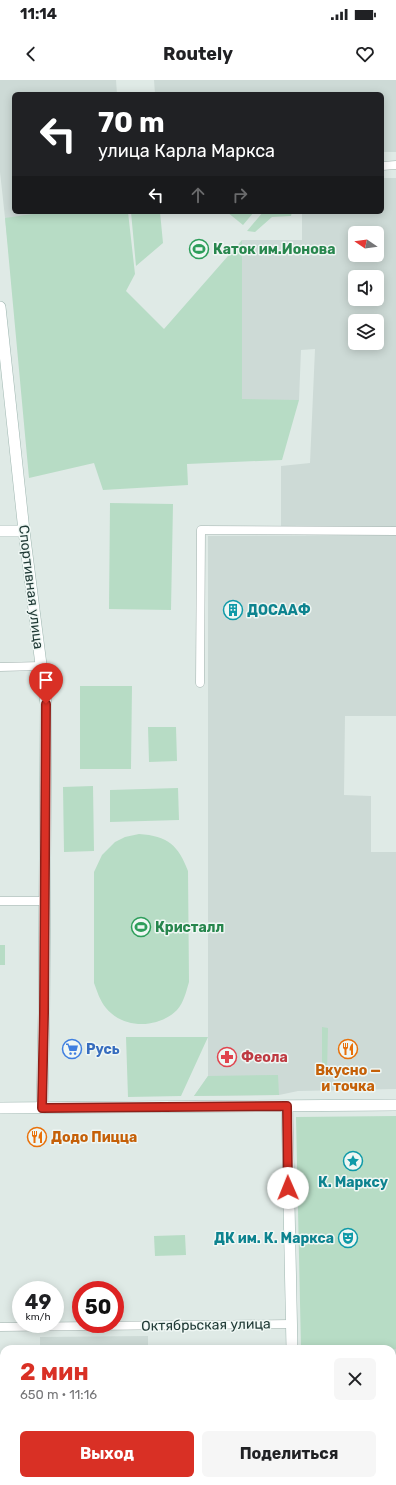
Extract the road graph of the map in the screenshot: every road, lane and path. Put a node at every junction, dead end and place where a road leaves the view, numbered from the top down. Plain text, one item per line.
1 (396, 165) edge
2 (384, 166) edge
3 (0, 307) edge
4 (0, 531) edge
5 (24, 531) junction
6 (396, 531) edge
7 (41, 666) junction
8 (0, 667) edge
9 (200, 683) dead end
10 (0, 901) edge
11 (45, 901) junction
12 (396, 1105) edge
13 (287, 1106) junction
14 (0, 1108) edge
15 (42, 1108) junction
16 (291, 1324) junction
17 (0, 1327) edge
18 (292, 1345) edge

1 - 2 street
3 - 5 street, Спортивная улица
4 - 5 street
5 - 7 street, Спортивная улица
6 - 9 street
7 - 8 street
7 - 11 street, Спортивная улица
10 - 11 street
11 - 15 street, Спортивная улица
12 - 13 street
13 - 15 street
13 - 16 street
14 - 15 street
16 - 17 street, Октябрьская улица
16 - 18 street

